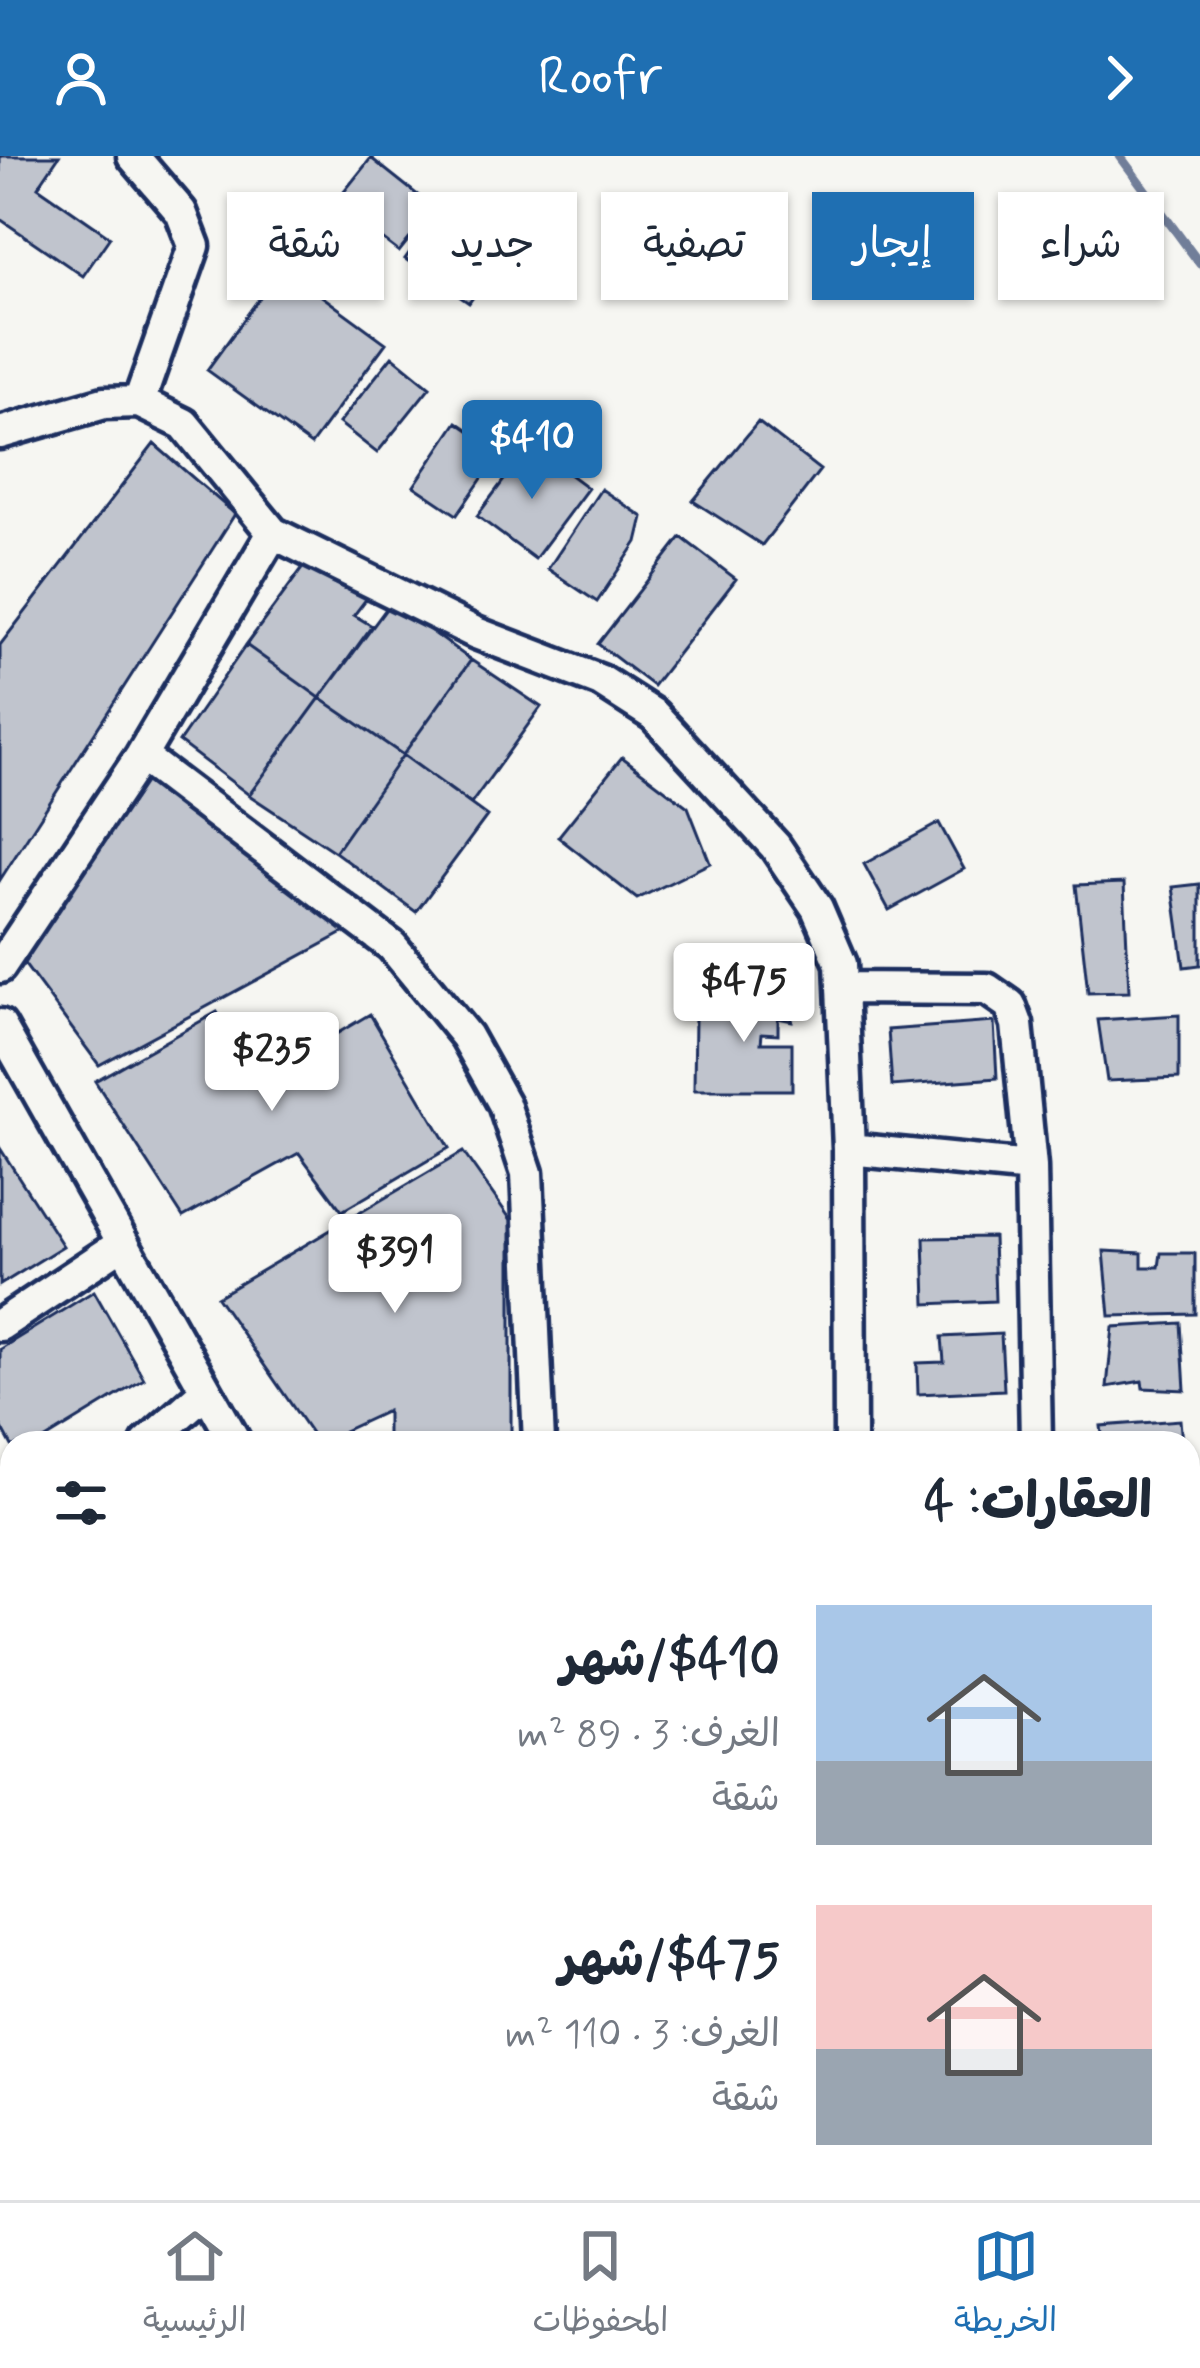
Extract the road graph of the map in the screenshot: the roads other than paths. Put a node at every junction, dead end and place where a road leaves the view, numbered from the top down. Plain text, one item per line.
1 (133, 156) edge
2 (139, 402) junction
3 (0, 433) edge
4 (273, 533) junction
5 (141, 756) junction
6 (0, 967) edge
7 (842, 988) junction
8 (0, 1025) edge
9 (849, 1148) junction
10 (1031, 1167) junction
11 (123, 1244) junction
12 (0, 1325) edge
13 (206, 1391) junction
14 (161, 1431) edge
15 (229, 1431) edge
16 (538, 1431) edge
17 (850, 1431) edge
18 (1036, 1431) edge

1 - 2 street
2 - 3 street
2 - 4 street
4 - 5 street
4 - 7 street
5 - 6 street
5 - 16 street
7 - 9 street
7 - 10 street
8 - 11 street
9 - 10 street
9 - 17 street
10 - 18 street
11 - 12 street
11 - 13 street
13 - 14 street
13 - 15 street

